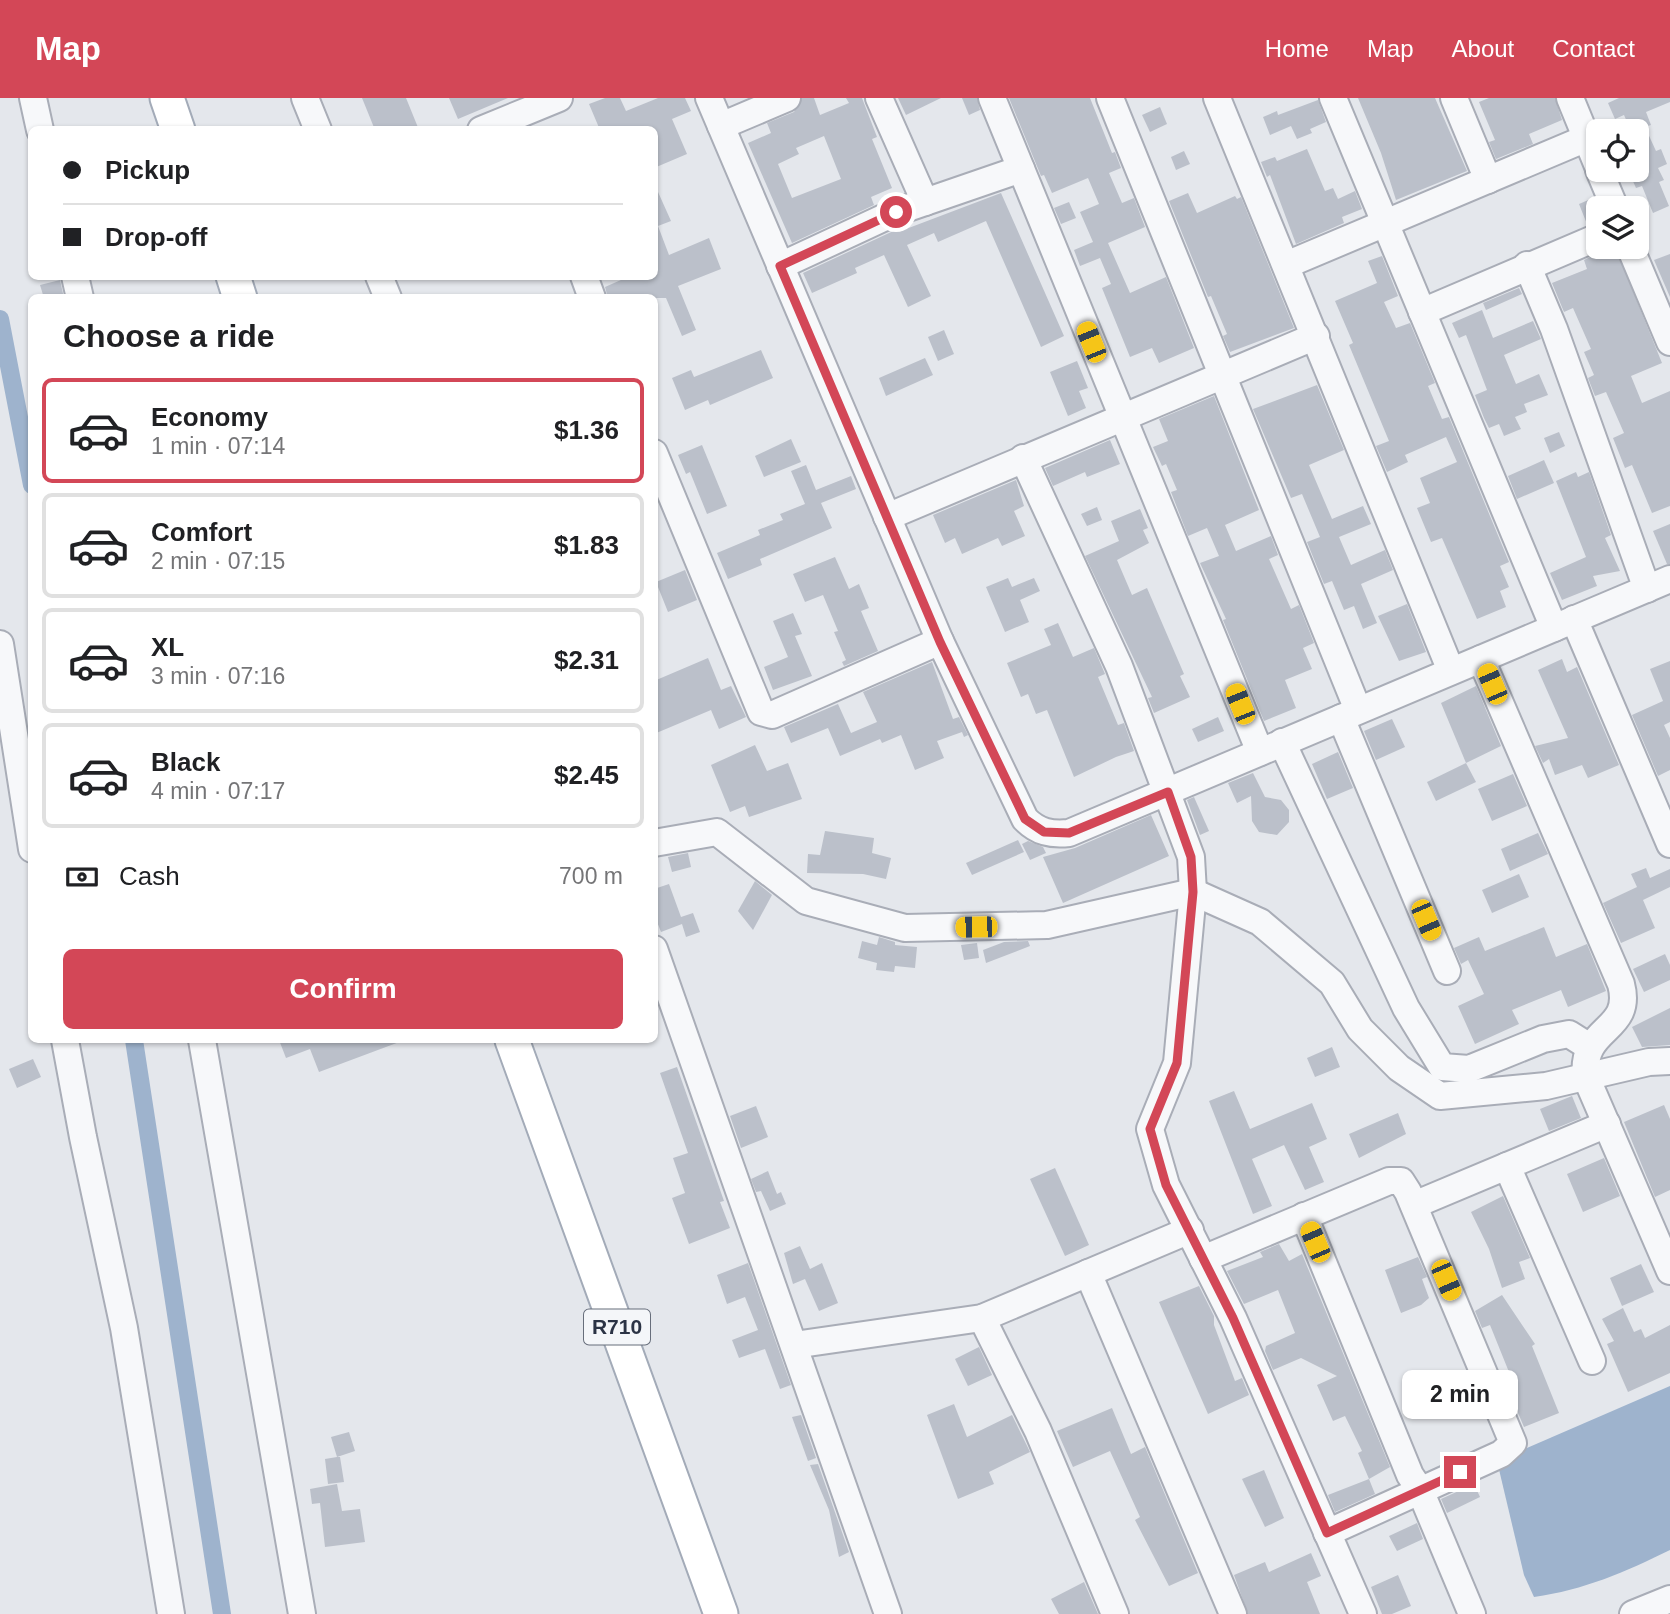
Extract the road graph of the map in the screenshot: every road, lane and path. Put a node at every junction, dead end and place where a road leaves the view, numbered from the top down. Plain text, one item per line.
1 (33, 98) edge
2 (167, 98) edge
3 (304, 98) edge
4 (559, 98) edge
5 (709, 98) edge
6 (788, 98) edge
7 (879, 98) edge
8 (992, 98) edge
9 (1110, 98) edge
10 (1217, 98) edge
11 (1333, 98) edge
12 (1454, 98) edge
13 (1570, 98) edge
14 (518, 114) edge
15 (39, 126) edge
16 (177, 126) edge
17 (316, 126) edge
18 (490, 126) edge
19 (721, 126) junction
20 (1586, 136) edge
21 (1586, 138) edge
22 (1021, 169) junction
23 (1488, 180) junction
24 (925, 202) junction
25 (1386, 222) junction
26 (1586, 242) edge
27 (1635, 259) edge
28 (1286, 265) junction
29 (1527, 265) junction
30 (780, 266) junction
31 (1422, 312) junction
32 (1316, 336) junction
33 (1670, 342) edge
34 (1221, 375) junction
35 (1122, 417) junction
36 (1023, 458) junction
37 (658, 463) edge
38 (887, 517) junction
39 (1658, 584) edge
40 (1564, 624) junction
41 (940, 642) junction
42 (0, 644) edge
43 (1481, 659) junction
44 (1451, 671) junction
45 (1350, 714) junction
46 (1271, 747) junction
47 (10, 783) edge
48 (1168, 792) junction
49 (28, 837) edge
50 (658, 842) edge
51 (1670, 844) edge
52 (1193, 892) junction
53 (658, 960) edge
54 (1447, 971) dead end
55 (66, 1043) edge
56 (203, 1043) edge
57 (513, 1043) edge
58 (1588, 1046) junction
59 (1670, 1061) edge
60 (1586, 1077) junction
61 (1606, 1124) junction
62 (1507, 1166) junction
63 (1414, 1205) junction
64 (1304, 1216) junction
65 (1190, 1230) junction
66 (1203, 1259) junction
67 (1670, 1271) edge
68 (1088, 1273) junction
69 (982, 1318) junction
70 (794, 1345) junction
71 (1592, 1361) dead end
72 (1420, 1490) junction
73 (1327, 1533) junction
74 (1670, 1599) edge
75 (171, 1614) edge
76 (302, 1614) edge
77 (721, 1614) edge
78 (888, 1614) edge
79 (1115, 1614) edge
80 (1233, 1614) edge
81 (1363, 1614) edge
82 (1472, 1614) edge
83 (1633, 1614) edge

1 - 15 street
2 - 16 main road
3 - 17 street
4 - 14 street
5 - 19 street
6 - 19 street
7 - 24 street
8 - 22 street
9 - 34 street
10 - 28 street
11 - 25 street
12 - 23 street
13 - 20 street
14 - 18 street
19 - 30 street
21 - 23 street
22 - 24 street
22 - 35 street
23 - 25 street
24 - 30 street
25 - 28 street
25 - 31 street
26 - 29 street
27 - 33 street
28 - 32 street
29 - 31 street
29 - 39 street
30 - 38 street
31 - 40 street
32 - 34 street
32 - 44 street
34 - 35 street
34 - 45 street
35 - 36 street
35 - 46 street
36 - 38 street
36 - 48 street
37 - 41 street
38 - 41 street
39 - 40 street
40 - 43 street
40 - 51 street
41 - 48 street
42 - 47 street
43 - 44 street
43 - 58 street
44 - 45 street
45 - 46 street
45 - 54 street
46 - 48 street
46 - 58 street
47 - 49 street
48 - 52 street
50 - 52 street
52 - 60 street
52 - 65 street
53 - 70 street
55 - 75 street
56 - 76 street
57 - 77 main road, R710
58 - 60 street
59 - 60 street
60 - 61 street
61 - 62 street
61 - 67 street
62 - 63 street
62 - 71 street
63 - 64 street
63 - 72 street
64 - 66 street
64 - 72 street
65 - 66 street
65 - 68 street
66 - 73 street
68 - 69 street
68 - 80 street
69 - 70 street
69 - 79 street
70 - 78 street
72 - 73 street
72 - 82 street
73 - 81 street
74 - 83 street

